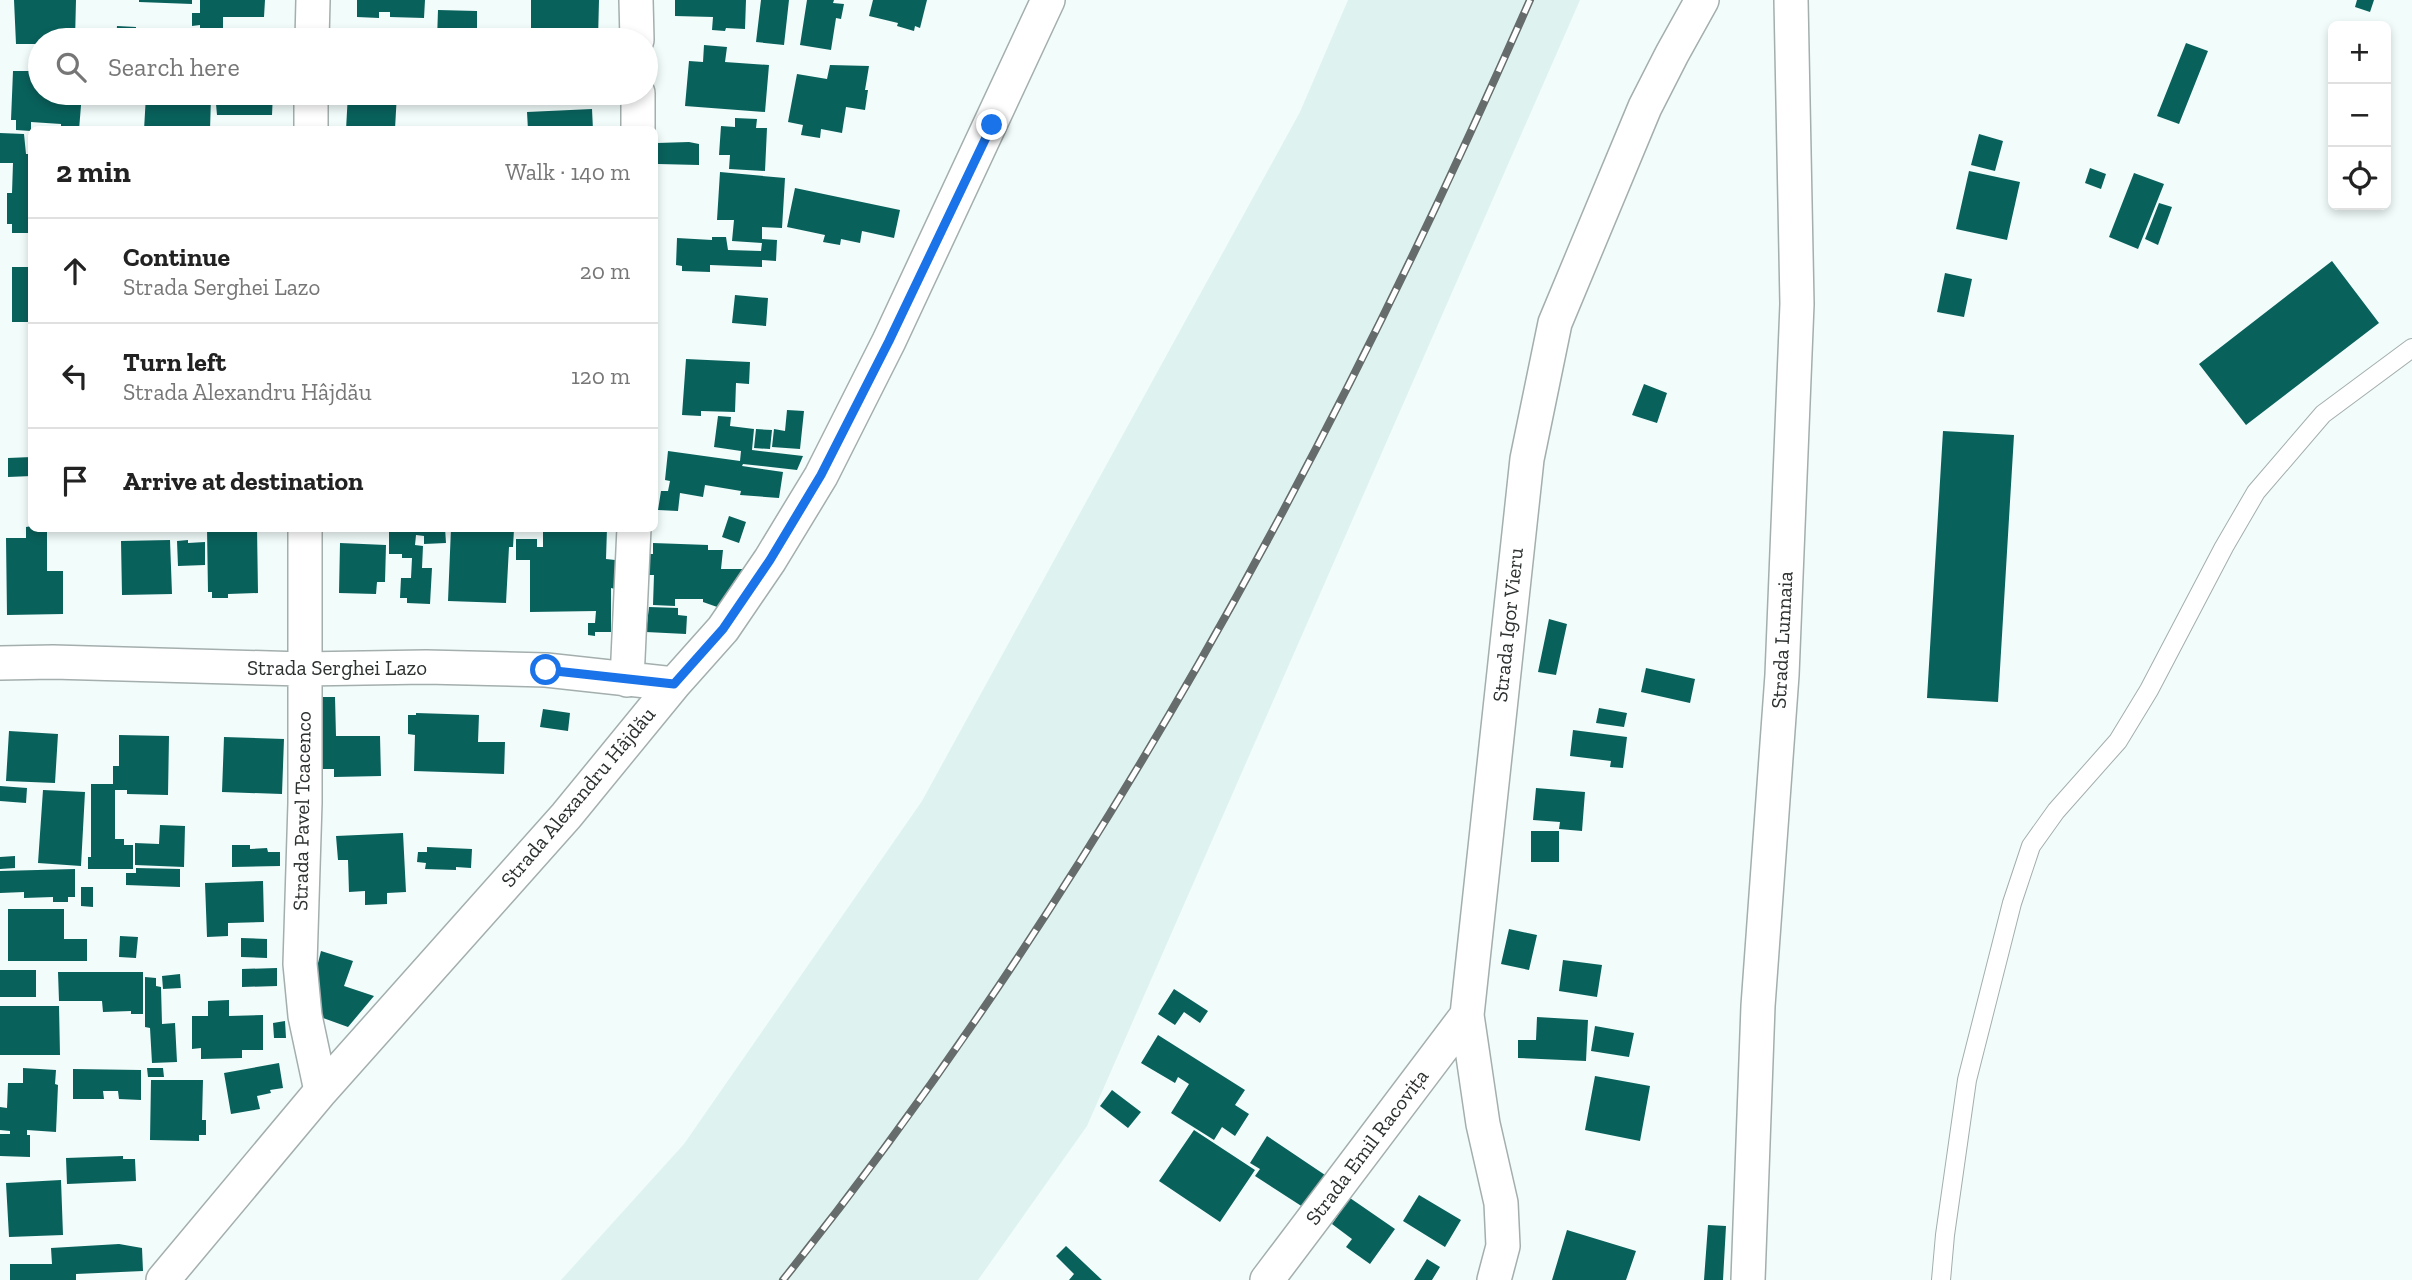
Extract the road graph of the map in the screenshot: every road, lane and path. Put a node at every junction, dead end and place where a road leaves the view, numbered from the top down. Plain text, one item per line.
1 (313, 0) edge
2 (636, 0) edge
3 (1048, 0) edge
4 (1702, 0) edge
5 (1791, 0) edge
6 (312, 28) edge
7 (637, 28) edge
8 (311, 105) edge
9 (638, 105) edge
10 (311, 126) edge
11 (638, 126) edge
12 (2412, 348) edge
13 (305, 532) edge
14 (634, 532) edge
15 (0, 663) edge
16 (303, 669) junction
17 (627, 680) junction
18 (674, 684) junction
19 (1467, 1014) junction
20 (321, 1091) junction
21 (163, 1280) edge
22 (1267, 1280) edge
23 (1494, 1280) edge
24 (1748, 1280) edge
25 (1941, 1280) edge

1 - 6 street
2 - 7 street
3 - 18 street, Strada Alexandru Hâjdău
4 - 19 street, Strada Igor Vieru
5 - 24 street, Strada Lunnaia
8 - 10 street
9 - 11 street
12 - 25 lane
13 - 16 street, Strada Pavel Tcacenco
14 - 17 street
15 - 16 street, Strada Serghei Lazo
16 - 17 street, Strada Serghei Lazo
16 - 20 street, Strada Pavel Tcacenco
17 - 18 street, Strada Serghei Lazo
18 - 20 street, Strada Alexandru Hâjdău
19 - 22 street, Strada Emil Racovița
19 - 23 street, Strada Igor Vieru
20 - 21 street, Strada Alexandru Hâjdău

